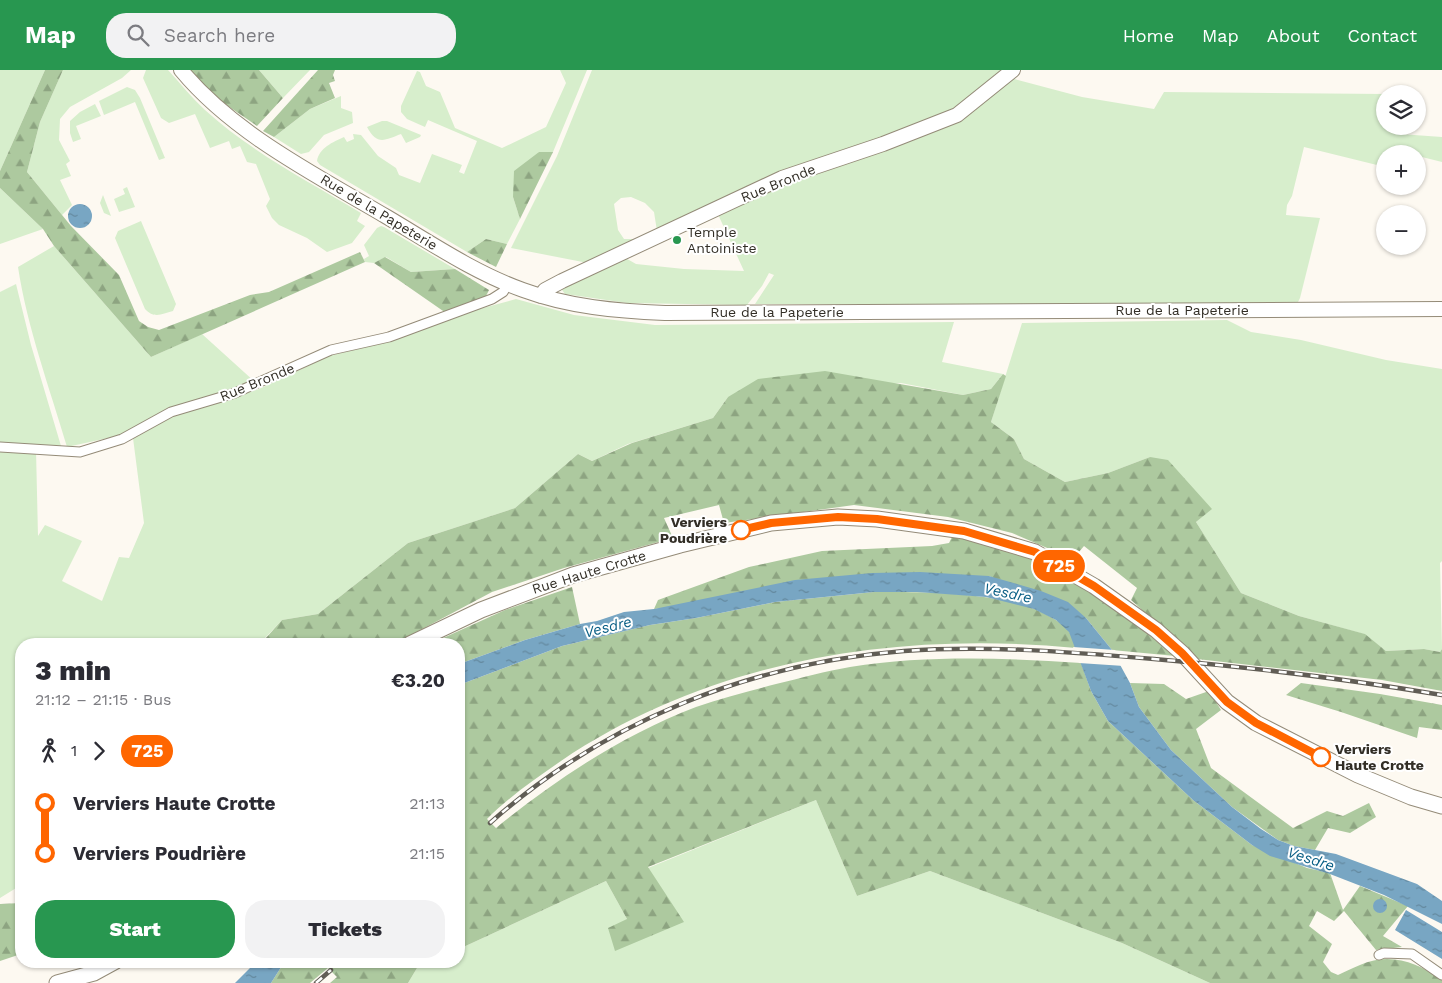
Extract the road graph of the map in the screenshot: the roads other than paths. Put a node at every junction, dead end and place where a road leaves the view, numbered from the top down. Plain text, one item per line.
1 (181, 70) edge
2 (1013, 70) edge
3 (508, 284) junction
4 (541, 296) junction
5 (1442, 308) edge
6 (0, 447) edge
7 (423, 638) edge
8 (1442, 806) edge
9 (1379, 955) dead end
10 (103, 968) edge
11 (1442, 976) edge
12 (57, 983) edge

1 - 3 main road, Rue de la Papeterie
2 - 4 main road, Rue Bronde
3 - 4 main road, Rue de la Papeterie
3 - 6 street, Rue Bronde
4 - 5 main road, Rue de la Papeterie
7 - 8 main road, Rue Haute Crotte
9 - 11 street
10 - 12 main road

